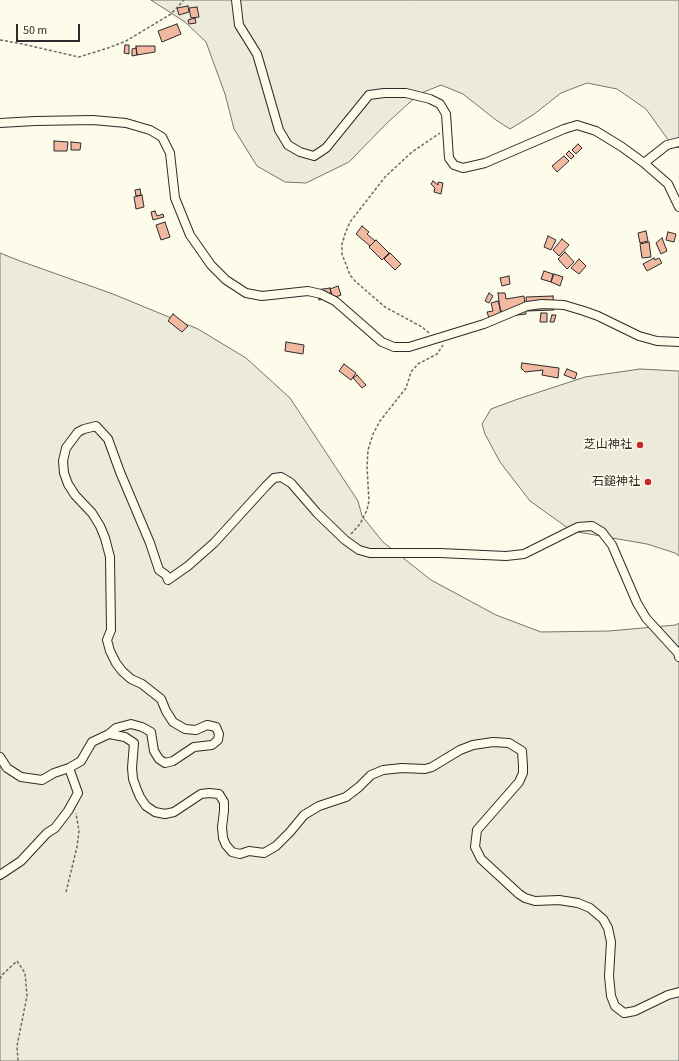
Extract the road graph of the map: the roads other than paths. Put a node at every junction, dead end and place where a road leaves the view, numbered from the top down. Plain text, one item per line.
1 (236, 0) edge
2 (0, 123) edge
3 (679, 142) edge
4 (644, 163) junction
5 (679, 207) edge
6 (679, 342) edge
7 (679, 657) edge
8 (109, 734) junction
9 (0, 757) edge
10 (70, 768) junction
11 (0, 875) edge
12 (679, 992) edge

1 - 4 street
2 - 6 street
3 - 4 street
4 - 5 street
7 - 8 street
8 - 10 street
8 - 12 street
9 - 10 street
10 - 11 street

